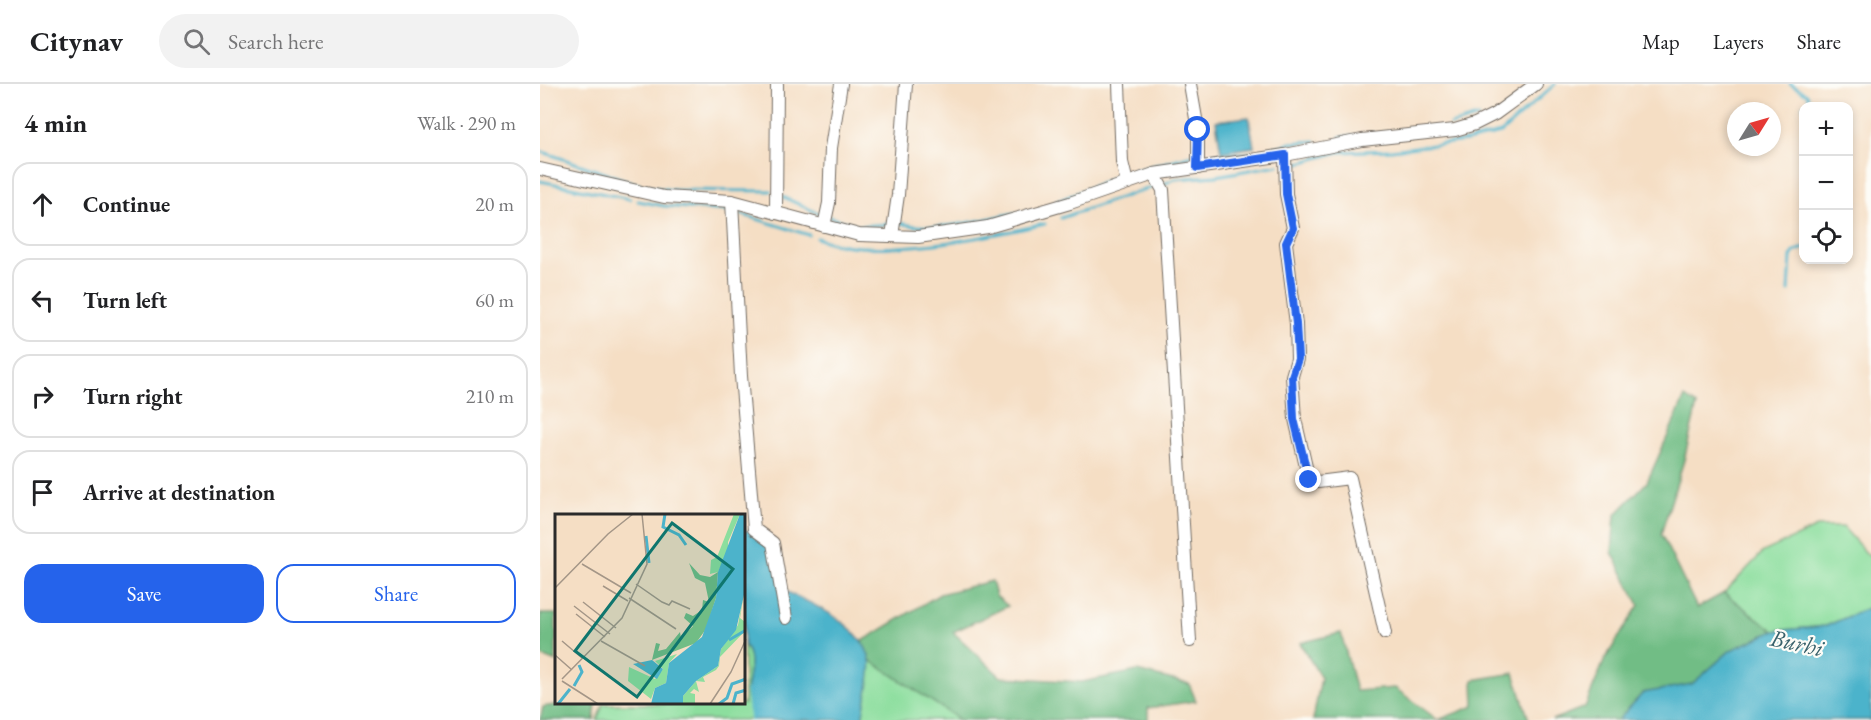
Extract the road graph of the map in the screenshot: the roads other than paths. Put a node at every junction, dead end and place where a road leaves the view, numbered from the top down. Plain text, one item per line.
1 (777, 84) edge
2 (841, 84) edge
3 (906, 84) edge
4 (1119, 84) edge
5 (1190, 84) edge
6 (1536, 84) edge
7 (1285, 155) junction
8 (1197, 168) junction
9 (540, 169) edge
10 (1154, 174) junction
11 (1127, 183) junction
12 (732, 201) junction
13 (776, 213) junction
14 (824, 226) junction
15 (892, 236) junction
16 (786, 618) dead end
17 (1385, 633) dead end
18 (1190, 641) dead end

1 - 13 street
2 - 14 street
3 - 15 street
4 - 11 street
5 - 8 street
6 - 7 street
7 - 8 street
7 - 17 street
8 - 10 street
9 - 12 street
10 - 11 street
10 - 18 street
11 - 15 street
12 - 13 street
12 - 16 street
13 - 14 street
14 - 15 street

